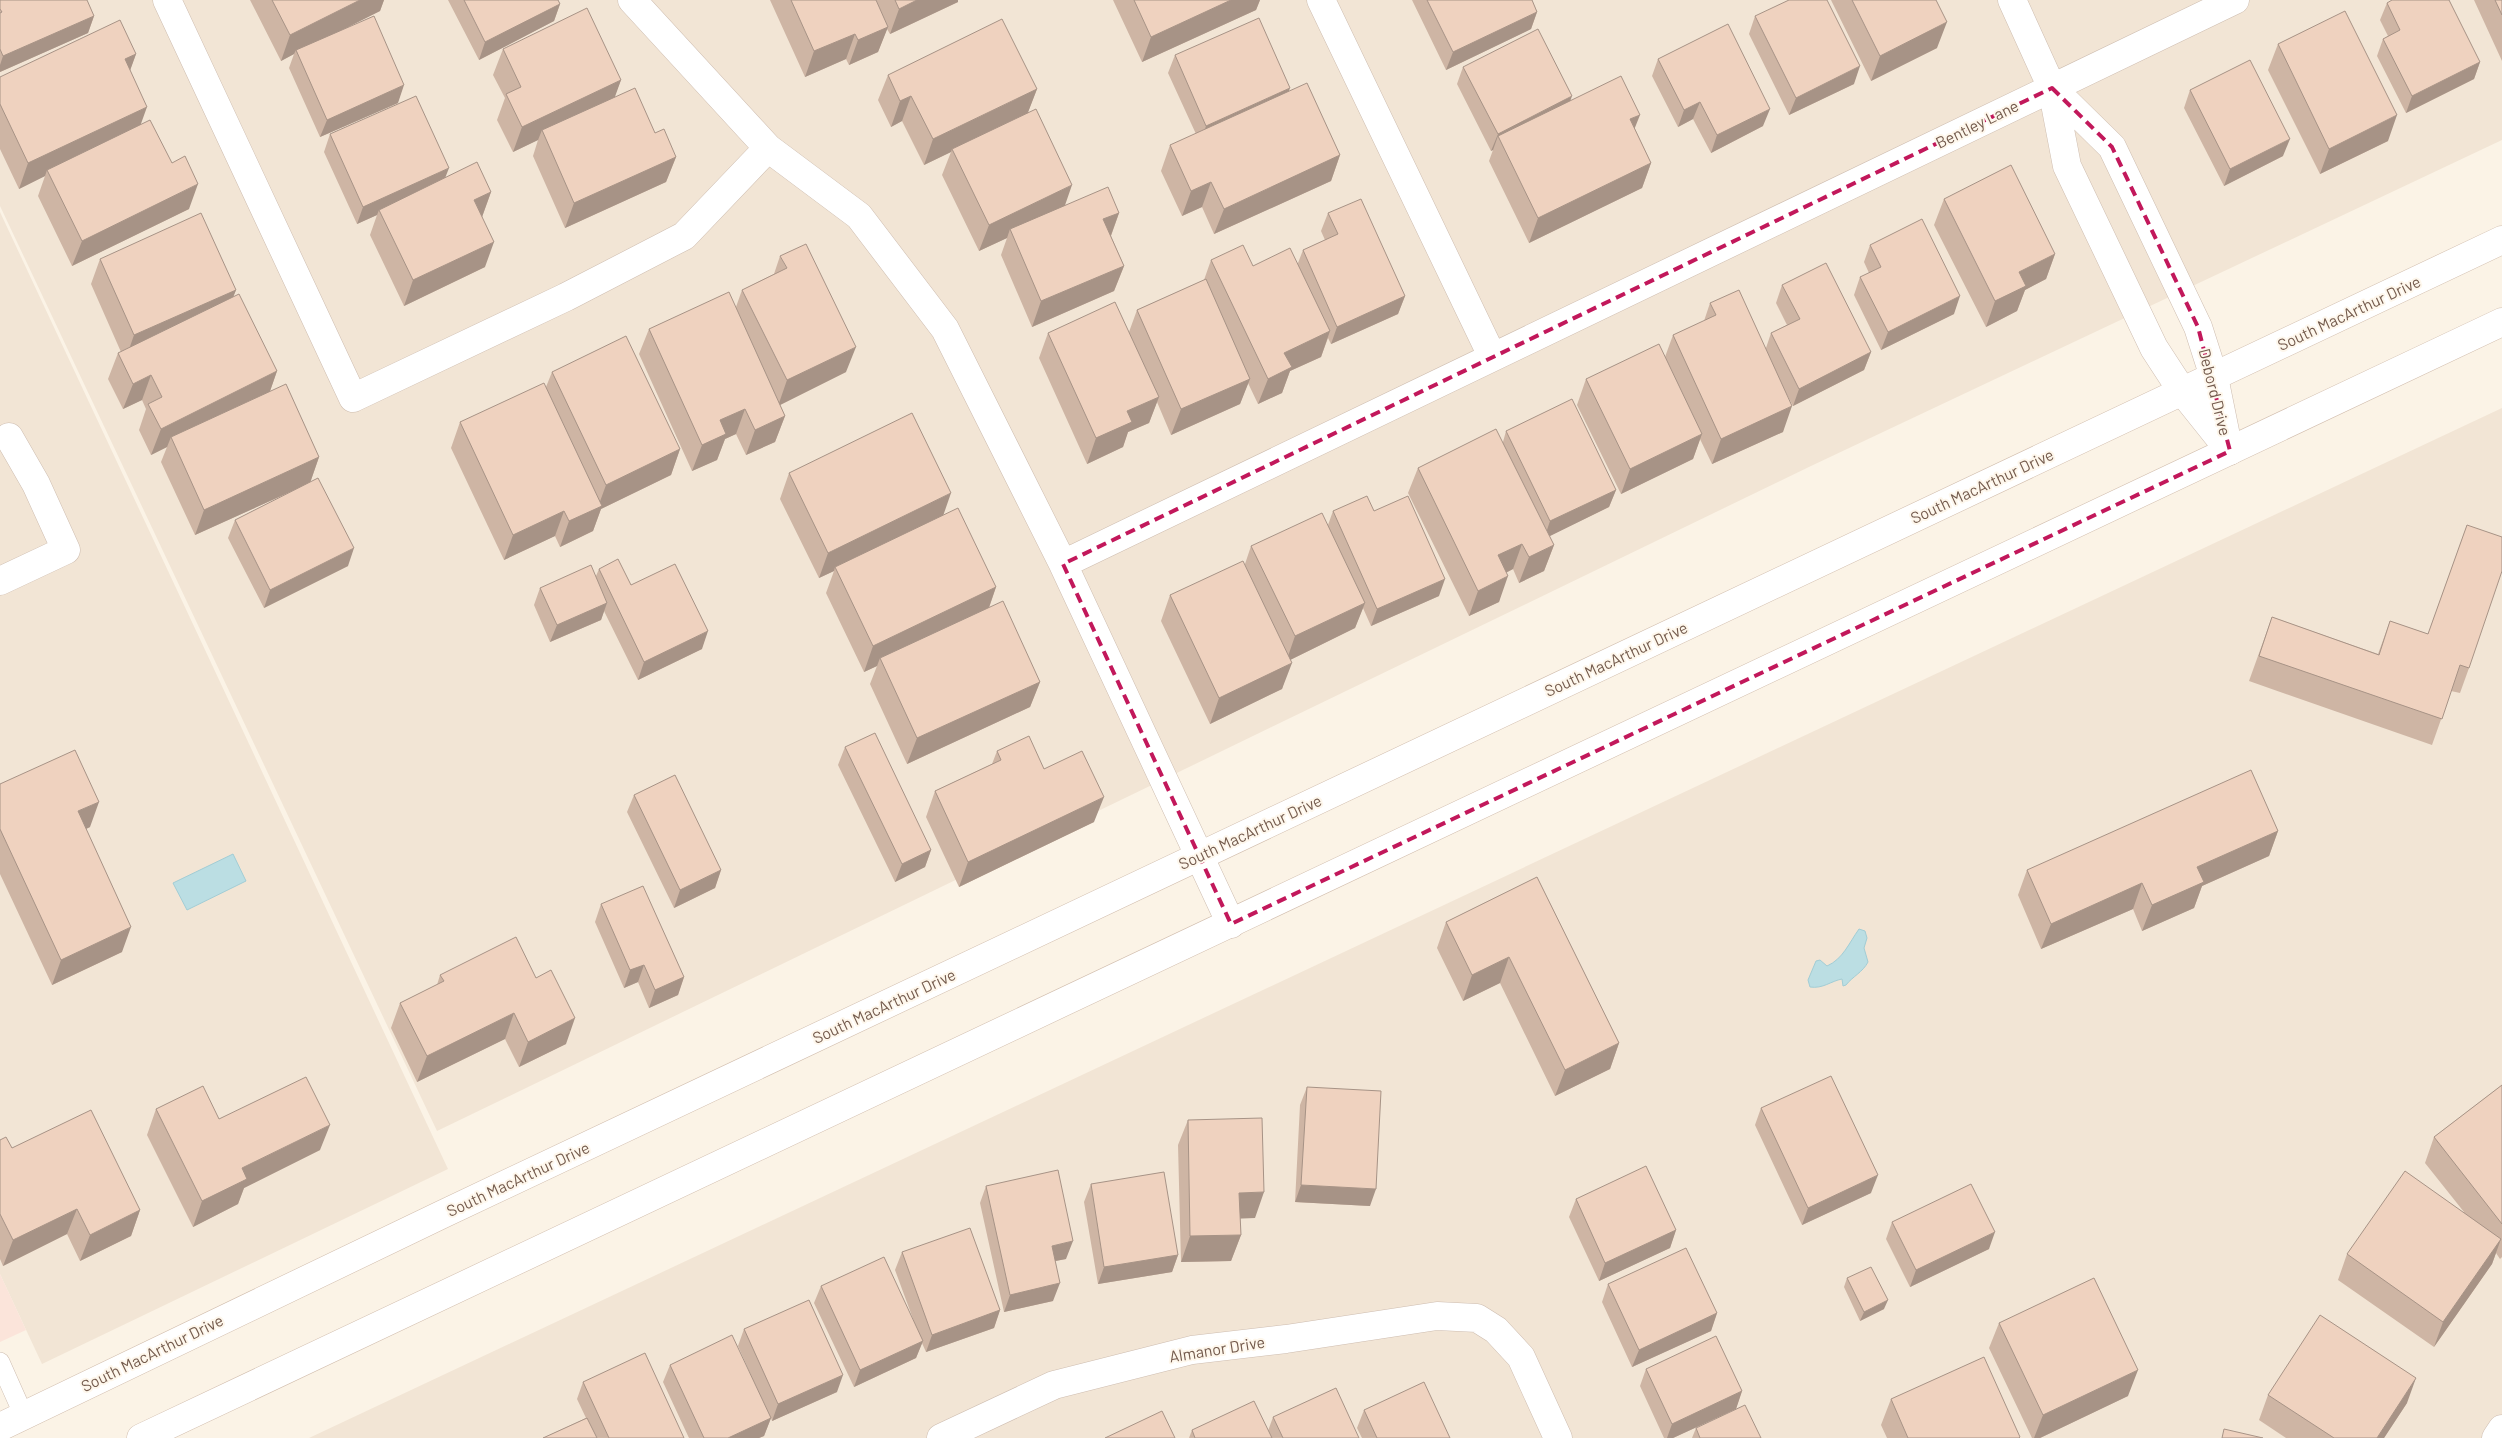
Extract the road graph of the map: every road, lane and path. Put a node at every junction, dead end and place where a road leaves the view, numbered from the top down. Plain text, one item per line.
1 (166, 0) edge
2 (632, 0) edge
3 (1321, 0) edge
4 (2012, 0) edge
5 (2235, 0) edge
6 (2052, 88) junction
7 (768, 148) junction
8 (2502, 240) edge
9 (2502, 322) edge
10 (1492, 356) junction
11 (2214, 376) junction
12 (2182, 391) junction
13 (3, 433) edge
14 (2230, 451) junction
15 (1063, 564) junction
16 (0, 582) edge
17 (1199, 857) junction
18 (1231, 924) junction
19 (0, 1362) edge
20 (12, 1421) edge
21 (2502, 1429) edge
22 (142, 1438) edge
23 (941, 1438) edge
24 (1558, 1438) edge
25 (2496, 1438) edge

1 - 7 street
2 - 7 street
3 - 10 street
4 - 6 street, Debord Drive
5 - 6 street, Bentley Lane
6 - 10 street, Bentley Lane
6 - 11 street, Debord Drive
6 - 12 street, Debord Drive
7 - 15 street
8 - 11 street, South MacArthur Drive
9 - 14 street
10 - 15 street, Bentley Lane
11 - 12 street, South MacArthur Drive
11 - 14 street, Debord Drive
12 - 14 street, Debord Drive
12 - 17 street, South MacArthur Drive
13 - 16 street
14 - 18 street
15 - 17 street
17 - 18 street
17 - 20 street, South MacArthur Drive
18 - 22 street
19 - 20 lane
21 - 25 street
23 - 24 street, Almanor Drive

